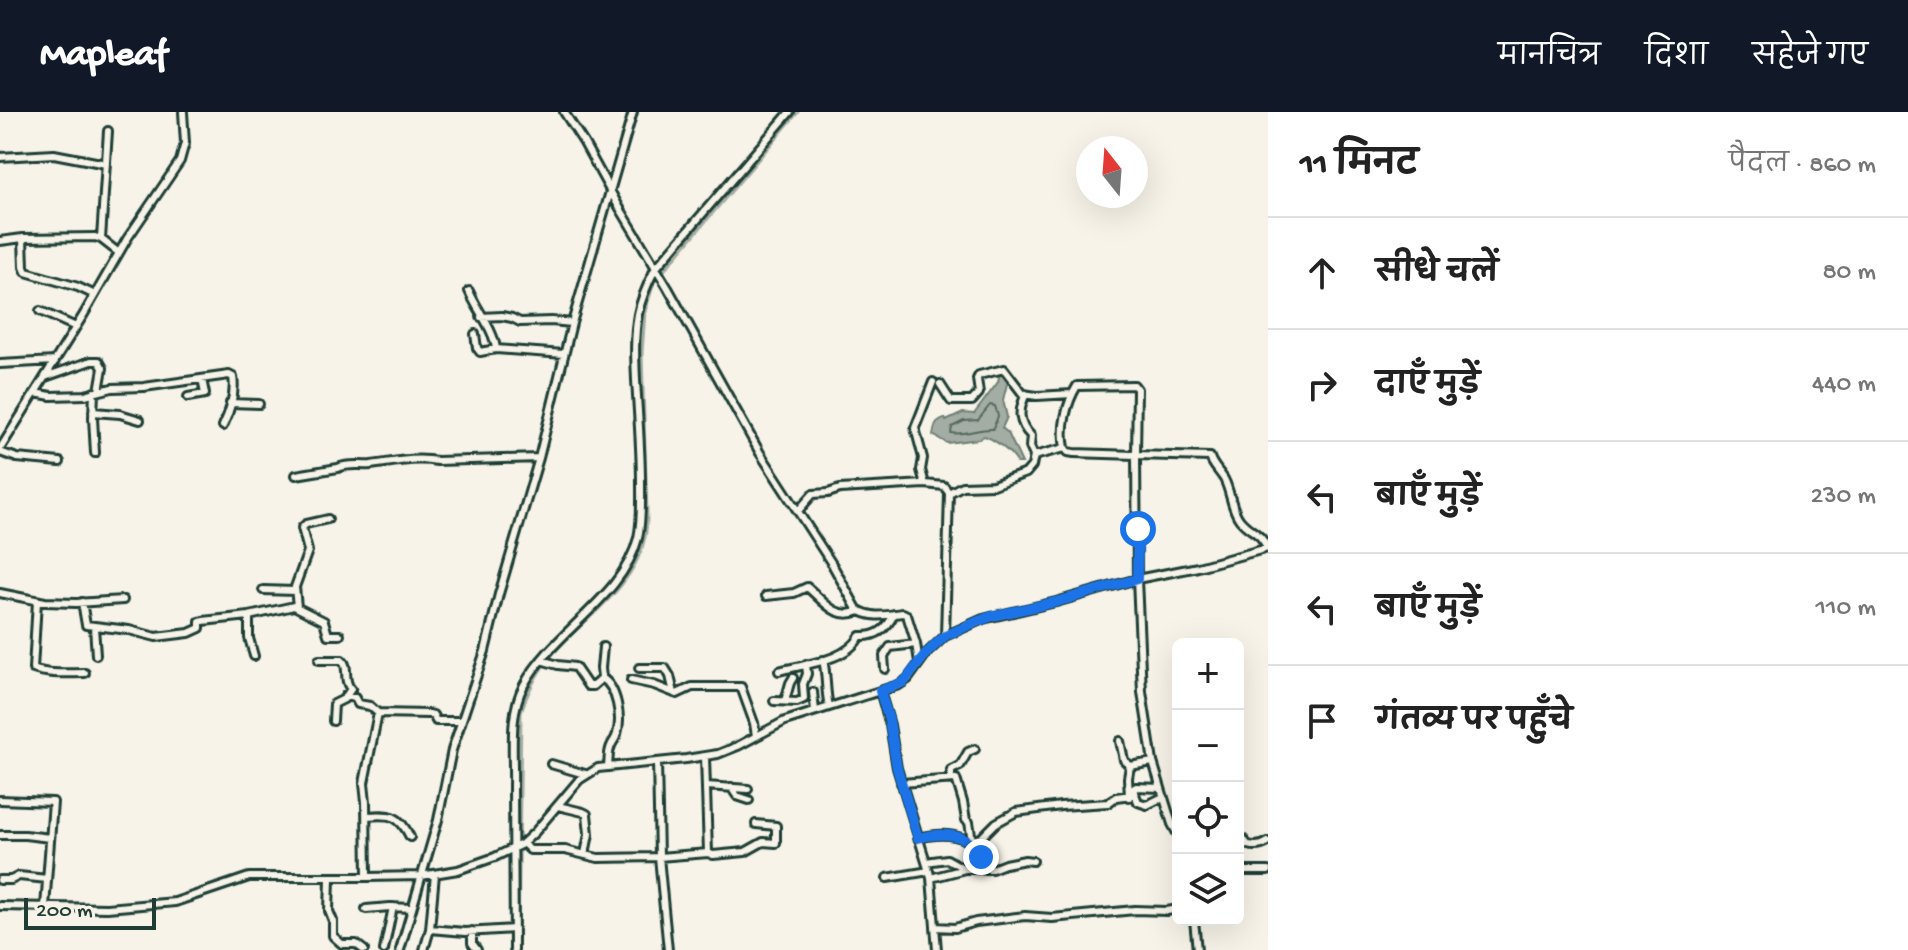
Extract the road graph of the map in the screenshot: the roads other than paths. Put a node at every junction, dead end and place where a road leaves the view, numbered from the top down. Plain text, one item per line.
1 (183, 112) edge
2 (564, 112) edge
3 (633, 112) edge
4 (790, 112) edge
5 (108, 131) dead end
6 (0, 157) edge
7 (106, 164) junction
8 (610, 189) junction
9 (23, 238) junction
10 (101, 239) junction
11 (0, 241) edge
12 (119, 253) junction
13 (658, 273) junction
14 (469, 291) dead end
15 (95, 295) junction
16 (40, 311) dead end
17 (481, 317) junction
18 (572, 323) junction
19 (76, 327) junction
20 (475, 334) dead end
21 (496, 349) junction
22 (55, 361) junction
23 (563, 361) junction
24 (0, 364) edge
25 (45, 377) junction
26 (202, 379) junction
27 (96, 392) junction
28 (35, 393) junction
29 (1026, 394) junction
30 (1072, 394) junction
31 (188, 397) dead end
32 (230, 403) junction
33 (259, 404) dead end
34 (93, 412) junction
35 (140, 420) dead end
36 (223, 426) dead end
37 (1065, 448) junction
38 (0, 451) edge
39 (95, 453) dead end
40 (1136, 455) junction
41 (1034, 456) junction
42 (539, 458) junction
43 (60, 462) dead end
44 (296, 475) dead end
45 (925, 484) junction
46 (949, 493) junction
47 (798, 511) junction
48 (328, 519) dead end
49 (1267, 548) edge
50 (1137, 579) junction
51 (263, 590) dead end
52 (295, 591) junction
53 (0, 593) edge
54 (766, 596) dead end
55 (123, 600) dead end
56 (37, 601) junction
57 (82, 602) junction
58 (297, 607) junction
59 (860, 611) junction
60 (894, 614) junction
61 (249, 616) junction
62 (94, 627) junction
63 (340, 635) dead end
64 (945, 636) junction
65 (916, 644) junction
66 (603, 647) dead end
67 (96, 655) dead end
68 (254, 656) dead end
69 (319, 660) dead end
70 (542, 660) junction
71 (823, 660) junction
72 (919, 662) junction
73 (806, 664) junction
74 (639, 668) dead end
75 (885, 669) dead end
76 (779, 671) dead end
77 (85, 673) dead end
78 (602, 678) junction
79 (793, 678) dead end
80 (631, 680) dead end
81 (880, 691) junction
82 (813, 692) dead end
83 (674, 693) junction
84 (345, 696) junction
85 (774, 701) dead end
86 (785, 701) junction
87 (797, 702) junction
88 (829, 706) junction
89 (815, 711) junction
90 (378, 713) junction
91 (800, 716) junction
92 (333, 721) dead end
93 (461, 721) junction
94 (756, 736) junction
95 (1120, 741) dead end
96 (975, 749) dead end
97 (705, 756) junction
98 (657, 762) junction
99 (1153, 762) junction
100 (551, 764) dead end
101 (608, 766) junction
102 (1130, 766) junction
103 (585, 774) junction
104 (951, 779) junction
105 (901, 783) junction
106 (707, 786) junction
107 (731, 787) junction
108 (1161, 788) junction
109 (748, 789) dead end
110 (1131, 793) junction
111 (1163, 797) junction
112 (0, 800) edge
113 (749, 800) dead end
114 (558, 806) junction
115 (367, 816) junction
116 (756, 824) dead end
117 (1172, 824) edge
118 (0, 835) edge
119 (410, 837) dead end
120 (50, 838) junction
121 (918, 838) junction
122 (1244, 840) edge
123 (972, 842) junction
124 (1268, 842) edge
125 (518, 846) junction
126 (708, 853) junction
127 (585, 854) junction
128 (659, 857) junction
129 (981, 857) dead end
130 (1033, 861) dead end
131 (926, 862) junction
132 (965, 869) junction
133 (1244, 871) edge
134 (1268, 871) edge
135 (435, 874) junction
136 (930, 874) junction
137 (421, 876) junction
138 (367, 877) junction
139 (330, 878) junction
140 (887, 878) dead end
141 (47, 879) junction
142 (0, 880) edge
143 (0, 906) edge
144 (45, 907) junction
145 (393, 907) junction
146 (411, 908) junction
147 (366, 909) dead end
148 (1172, 910) edge
149 (1194, 926) edge
150 (935, 927) junction
151 (430, 929) junction
152 (514, 929) junction
153 (472, 931) junction
154 (339, 946) edge
155 (364, 950) edge
156 (384, 950) edge
157 (400, 950) edge
158 (424, 950) edge
159 (477, 950) edge
160 (514, 950) edge
161 (668, 950) edge
162 (937, 950) edge
163 (1197, 950) edge

1 - 12 street
2 - 8 street
3 - 8 street
4 - 13 street
5 - 7 street
6 - 7 street
7 - 10 street
8 - 13 street
8 - 18 street
9 - 10 street
9 - 11 street
9 - 15 street
10 - 12 street
12 - 15 street
13 - 47 street
13 - 70 street
14 - 17 street
15 - 19 street
16 - 19 street
17 - 18 street
17 - 21 street
18 - 23 street
19 - 22 street
20 - 21 street
21 - 23 street
22 - 24 street
22 - 25 street
23 - 42 street
25 - 27 street
25 - 28 street
26 - 27 street
26 - 31 street
26 - 32 street
27 - 28 street
27 - 34 street
28 - 38 street
29 - 30 street
29 - 41 street
29 - 45 street
30 - 37 street
30 - 40 street
32 - 33 street
32 - 36 street
34 - 35 street
34 - 39 street
37 - 40 street
37 - 41 street
38 - 43 street
40 - 49 street
40 - 50 street
41 - 46 street
42 - 44 street
42 - 93 street
45 - 46 street
45 - 47 street
46 - 64 street
47 - 59 street
48 - 52 street
49 - 50 street
50 - 64 street
50 - 99 street
51 - 52 street
52 - 58 street
53 - 56 street
54 - 59 street
55 - 57 street
56 - 57 street
56 - 77 street
57 - 62 street
58 - 61 street
58 - 63 street
59 - 60 street
60 - 65 street
60 - 71 street
61 - 62 street
61 - 68 street
62 - 67 street
64 - 72 street
65 - 72 street
65 - 75 street
66 - 78 street
69 - 84 street
70 - 78 street
70 - 125 street
71 - 73 street
71 - 88 street
72 - 81 street
73 - 76 street
73 - 87 street
74 - 83 street
78 - 101 street
79 - 86 street
80 - 83 street
81 - 88 street
81 - 105 street
82 - 89 street
83 - 94 street
84 - 90 street
84 - 92 street
85 - 86 street
86 - 87 street
87 - 91 street
88 - 89 street
89 - 91 street
90 - 93 street
90 - 115 street
91 - 94 street
93 - 137 street
94 - 97 street
95 - 102 street
96 - 104 street
97 - 98 street
97 - 106 street
98 - 101 street
98 - 128 street
99 - 102 street
99 - 108 street
100 - 103 street
101 - 103 street
102 - 110 street
103 - 114 street
104 - 105 street
104 - 123 street
105 - 121 street
106 - 107 street
106 - 126 street
107 - 109 street
107 - 113 street
108 - 110 street
108 - 111 street
110 - 111 street
110 - 123 street
111 - 117 street
112 - 120 street
114 - 125 street
114 - 127 street
115 - 119 street
115 - 138 street
116 - 126 street
118 - 120 street
120 - 141 street
121 - 123 street
121 - 131 street
122 - 124 street
123 - 129 street
125 - 127 street
125 - 135 street
125 - 152 street
126 - 128 street
127 - 128 street
128 - 161 street
130 - 132 street
131 - 132 street
131 - 136 street
132 - 136 street
133 - 134 street
135 - 137 street
135 - 151 street
136 - 140 street
136 - 150 street
137 - 138 street
137 - 146 street
138 - 139 street
139 - 144 street
139 - 154 street
141 - 142 street
141 - 144 street
143 - 144 street
145 - 146 street
145 - 147 street
145 - 156 street
146 - 157 street
148 - 150 street
149 - 163 street
150 - 162 street
151 - 153 street
151 - 158 street
152 - 153 street
152 - 160 street
153 - 159 street
154 - 155 street

